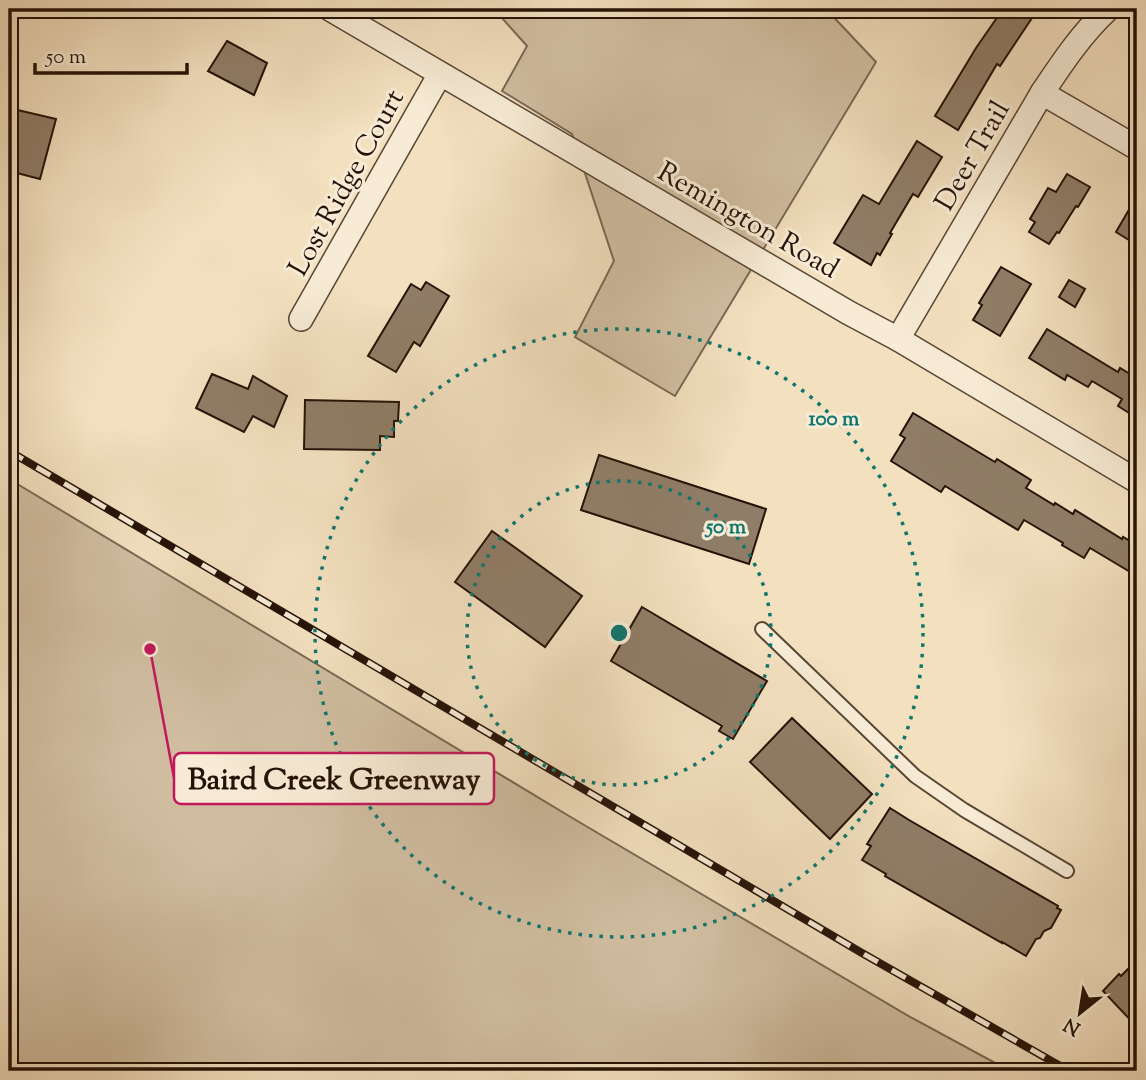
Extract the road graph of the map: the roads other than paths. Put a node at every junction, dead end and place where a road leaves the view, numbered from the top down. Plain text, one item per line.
1 (330, 9) edge
2 (1108, 9) edge
3 (440, 74) junction
4 (1042, 93) junction
5 (1137, 148) edge
6 (301, 319) dead end
7 (898, 340) junction
8 (1137, 481) edge
9 (762, 629) dead end
10 (1067, 871) dead end

1 - 3 street, Remington Road
2 - 4 street, Deer Trail
3 - 6 street, Lost Ridge Court
3 - 7 street, Remington Road
4 - 5 street
4 - 7 street, Deer Trail
7 - 8 street, Remington Road
9 - 10 lane

